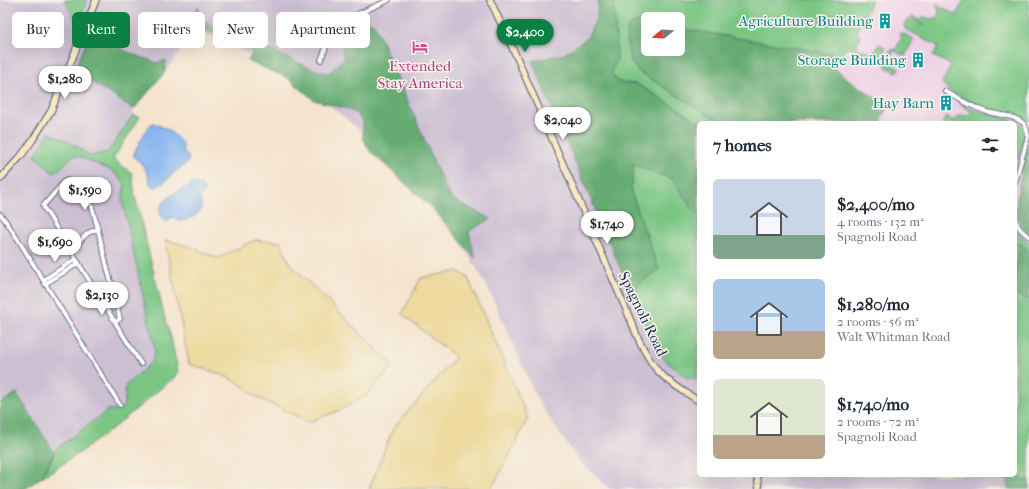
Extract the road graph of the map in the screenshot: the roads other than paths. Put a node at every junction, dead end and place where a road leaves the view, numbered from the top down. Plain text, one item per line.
1 (96, 0) edge
2 (389, 0) edge
3 (490, 0) edge
4 (321, 60) dead end
5 (945, 91) dead end
6 (1017, 176) edge
7 (0, 179) edge
8 (0, 214) edge
9 (1017, 224) edge
10 (98, 229) junction
11 (1029, 236) edge
12 (70, 250) junction
13 (78, 261) junction
14 (44, 282) junction
15 (115, 322) junction
16 (141, 364) dead end
17 (697, 400) edge
18 (120, 405) dead end
19 (757, 477) edge
20 (759, 489) edge

1 - 7 main road
2 - 4 street
3 - 17 main road, Spagnoli Road
5 - 6 street
8 - 14 street
9 - 11 street
10 - 12 street
10 - 12 street
10 - 15 street
12 - 13 street
13 - 14 street
13 - 15 street
14 - 18 street
15 - 16 street
19 - 20 main road

